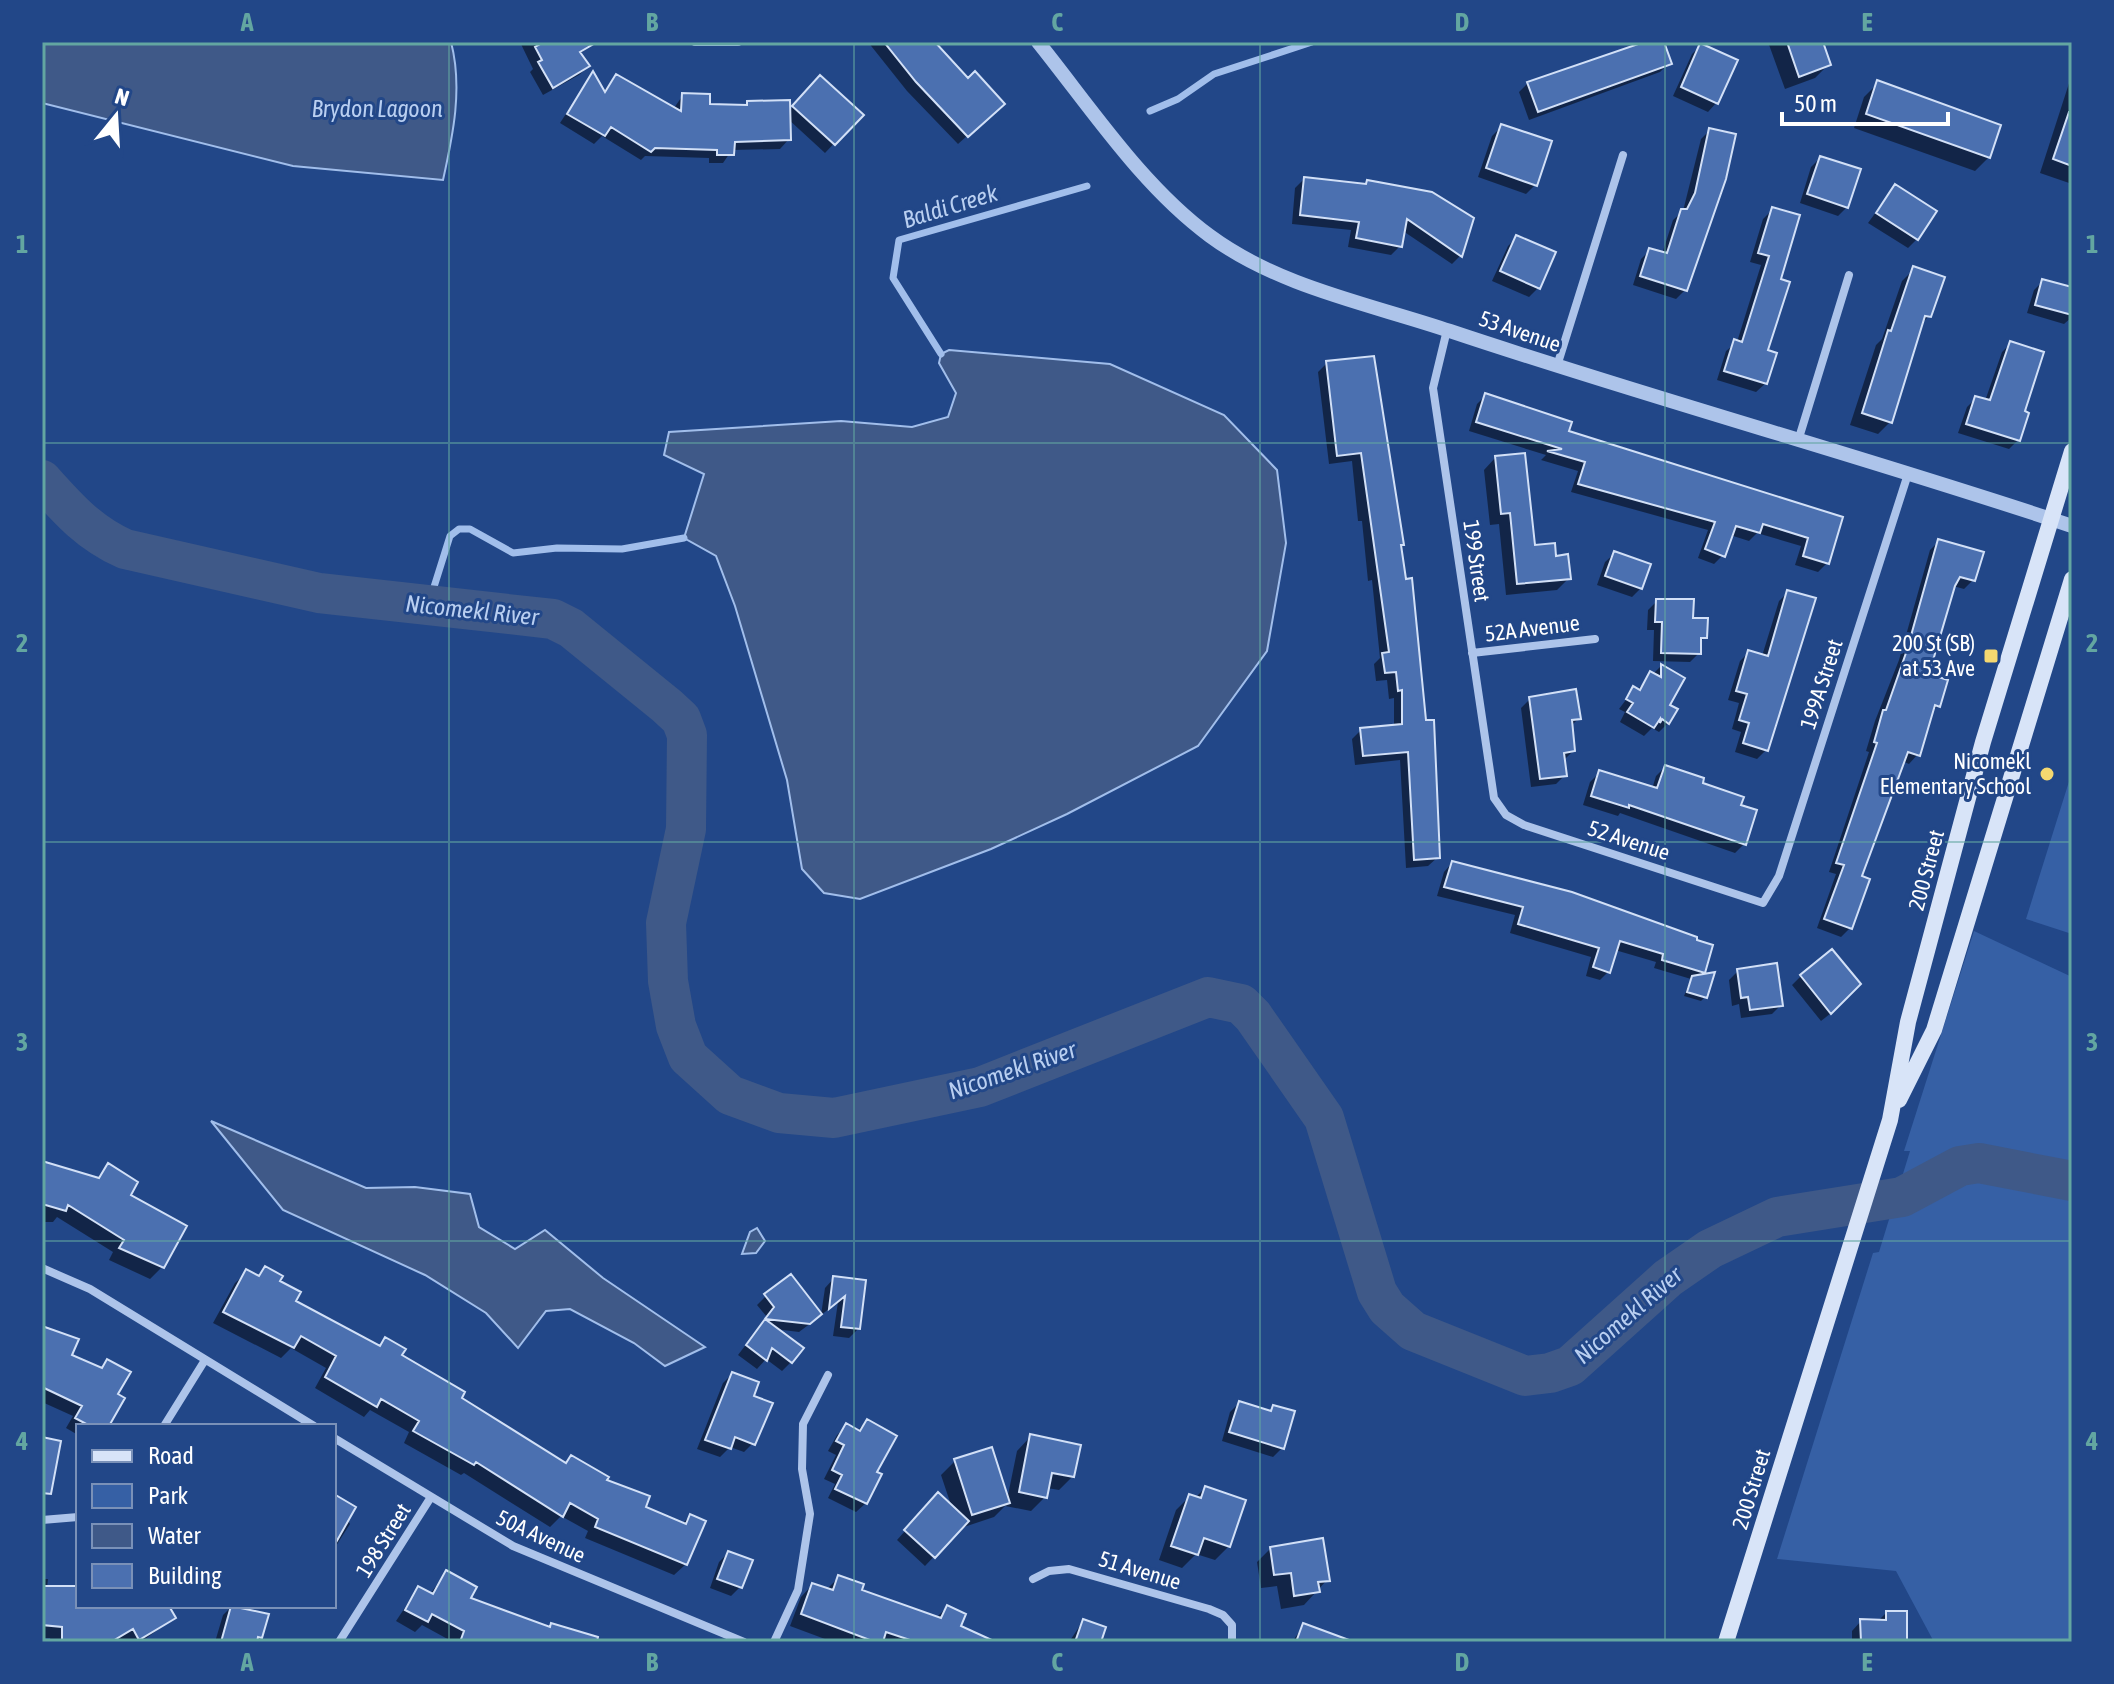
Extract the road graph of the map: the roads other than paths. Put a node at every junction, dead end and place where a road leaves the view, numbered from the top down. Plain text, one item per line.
1 (695, 42) edge
2 (738, 42) edge
3 (1038, 42) edge
4 (1623, 155) dead end
5 (1849, 275) dead end
6 (1447, 330) junction
7 (1556, 367) junction
8 (1798, 441) junction
9 (2072, 451) edge
10 (1908, 474) junction
11 (2050, 519) junction
12 (2072, 526) edge
13 (2072, 579) edge
14 (1595, 639) dead end
15 (1472, 653) junction
16 (1494, 798) joint
17 (1763, 903) joint
18 (1890, 1120) junction
19 (42, 1268) edge
20 (205, 1360) junction
21 (828, 1375) dead end
22 (165, 1424) edge
23 (311, 1424) edge
24 (336, 1439) edge
25 (431, 1497) junction
26 (76, 1517) edge
27 (42, 1520) edge
28 (1033, 1579) dead end
29 (339, 1642) edge
30 (744, 1642) edge
31 (774, 1642) edge
32 (1232, 1642) edge
33 (1726, 1642) edge

1 - 2 street
3 - 6 street, 53 Avenue
4 - 7 street
5 - 8 street
6 - 7 street, 53 Avenue
6 - 15 street, 199 Street
7 - 8 street, 53 Avenue
8 - 10 street, 53 Avenue
9 - 11 main road, 200 Street
10 - 11 street, 53 Avenue
10 - 17 street, 199A Street
11 - 12 street, 53 Avenue
11 - 18 main road, 200 Street
13 - 18 main road, 200 Street
14 - 15 street, 52A Avenue
15 - 16 street, 199 Street
16 - 17 street, 52 Avenue
18 - 33 main road, 200 Street
19 - 20 street
20 - 22 street
20 - 23 street
21 - 31 street
24 - 25 street, 50A Avenue
25 - 29 street, 198 Street
25 - 30 street, 50A Avenue
26 - 27 street
28 - 32 street, 51 Avenue

